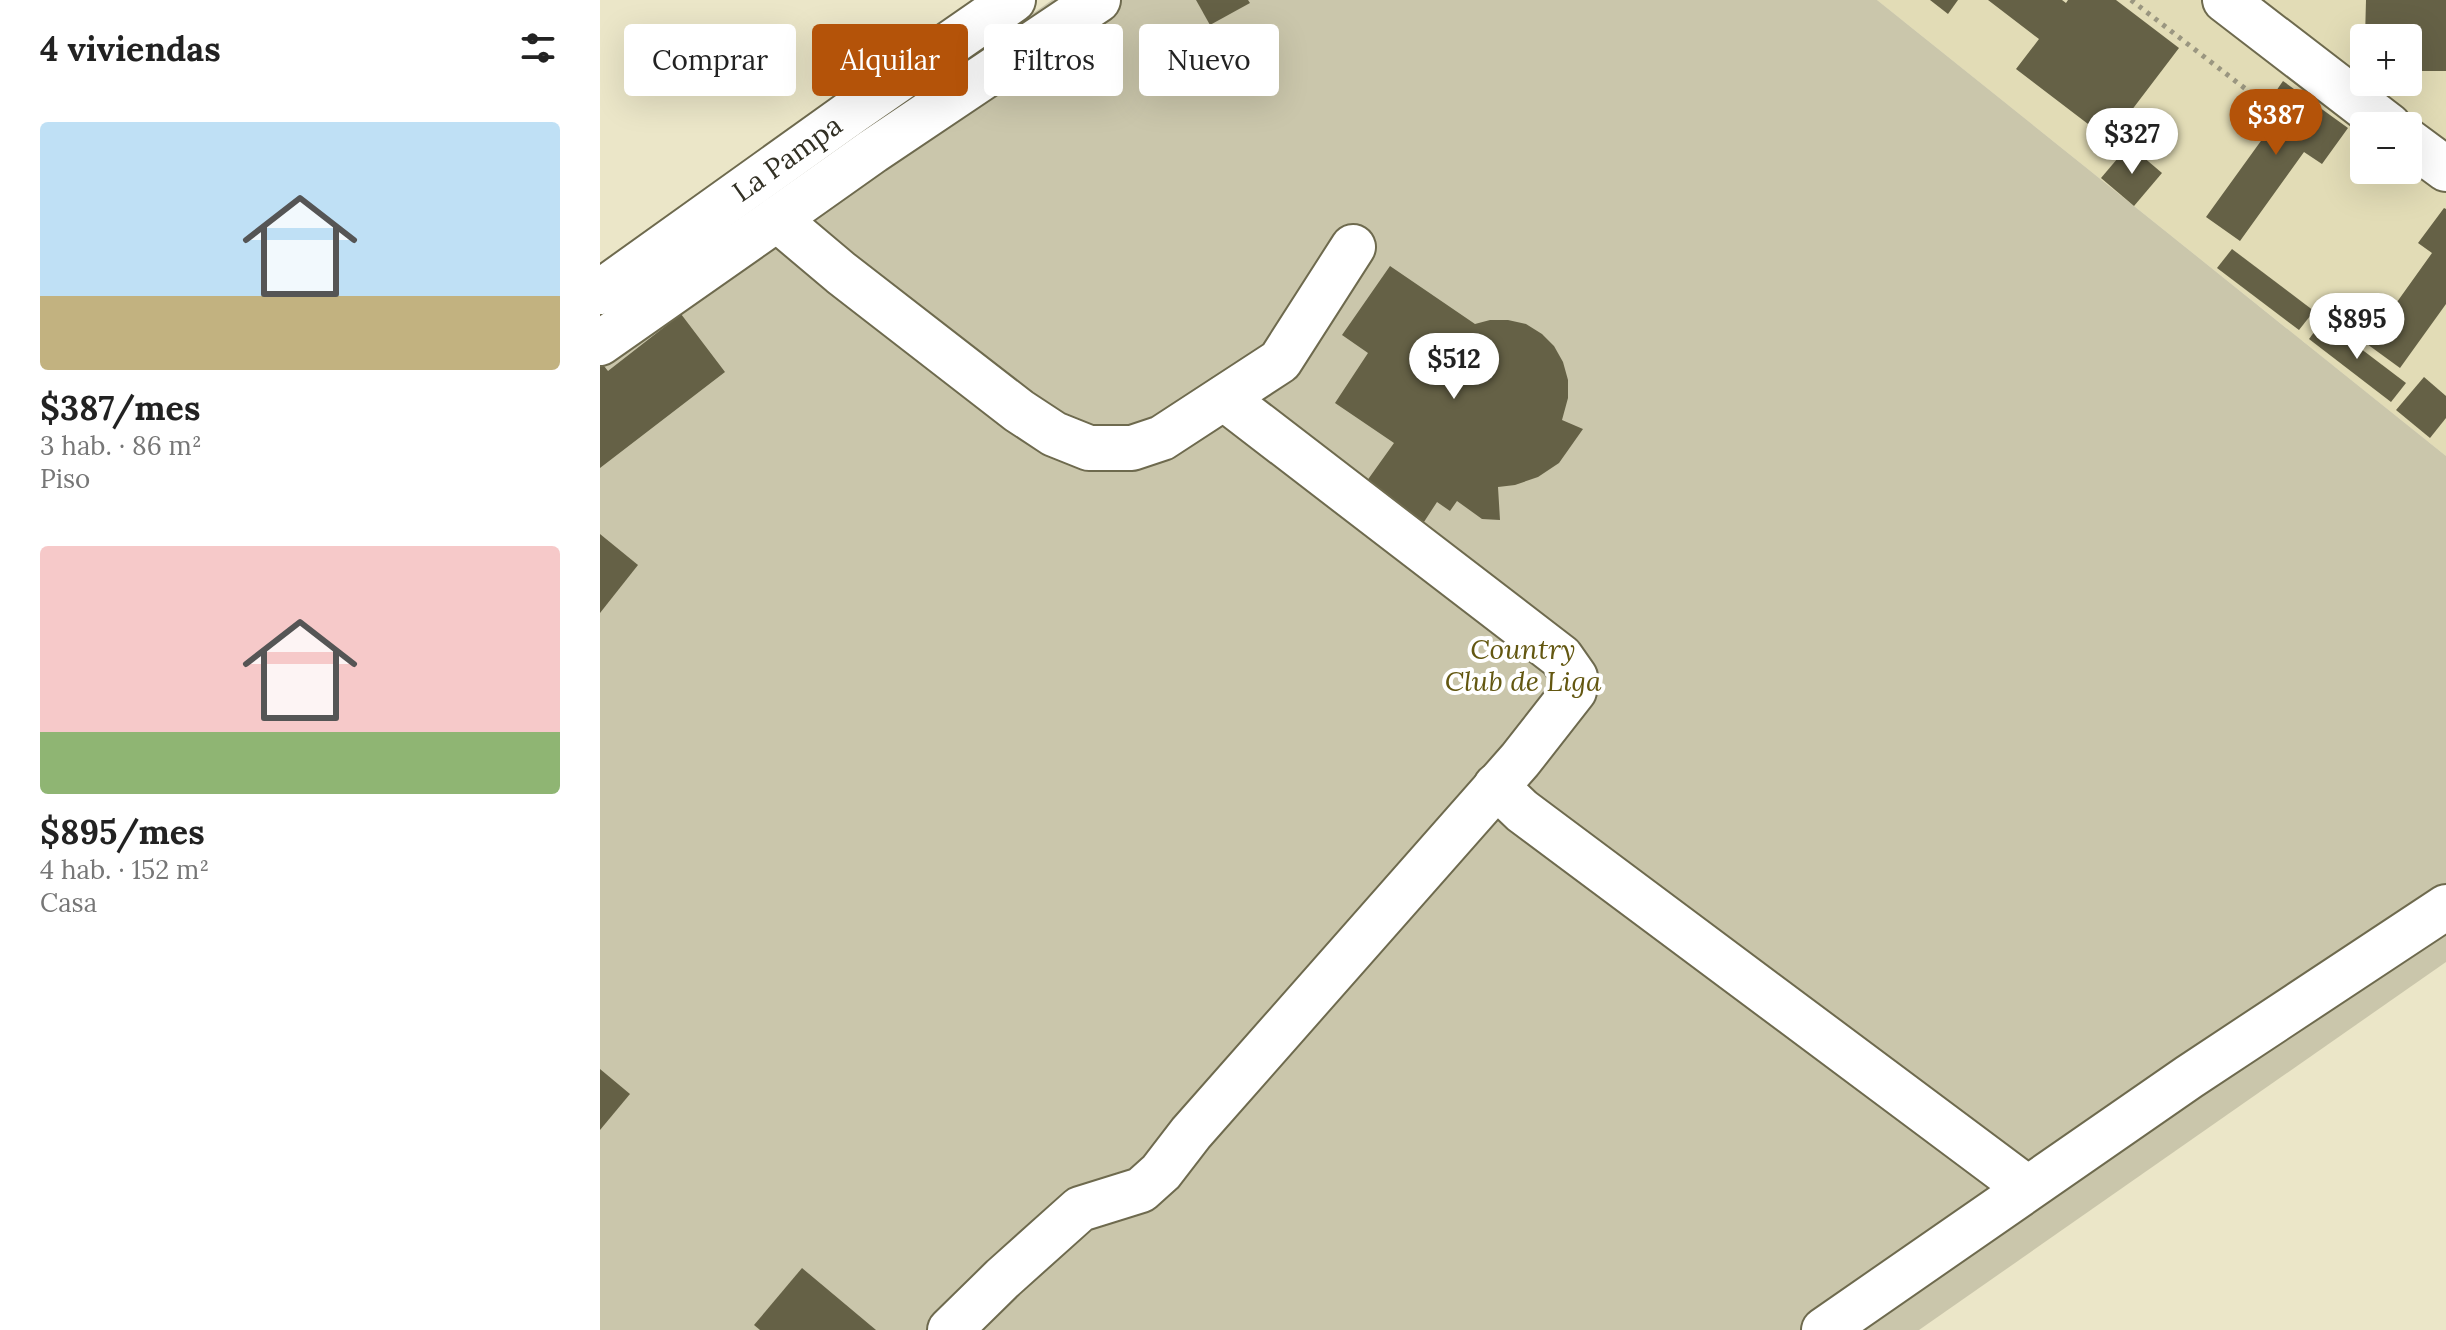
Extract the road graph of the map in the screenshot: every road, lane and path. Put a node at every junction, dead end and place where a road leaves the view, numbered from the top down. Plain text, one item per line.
1 (1013, 0) edge
2 (1098, 0) edge
3 (2131, 0) edge
4 (2225, 0) edge
5 (2256, 97) dead end
6 (2371, 112) edge
7 (2422, 141) edge
8 (2446, 144) edge
9 (2422, 151) edge
10 (2446, 169) edge
11 (777, 219) junction
12 (1353, 247) dead end
13 (600, 292) edge
14 (600, 343) edge
15 (1224, 398) junction
16 (1496, 786) junction
17 (2446, 907) edge
18 (2027, 1188) junction
19 (950, 1330) edge
20 (1824, 1330) edge

1 - 13 street, La Pampa
2 - 11 street
3 - 5 path
4 - 6 street
7 - 8 street
9 - 10 street
11 - 14 street
11 - 15 street
12 - 15 street
15 - 16 street
16 - 18 street
16 - 19 street
17 - 18 street
18 - 20 street

